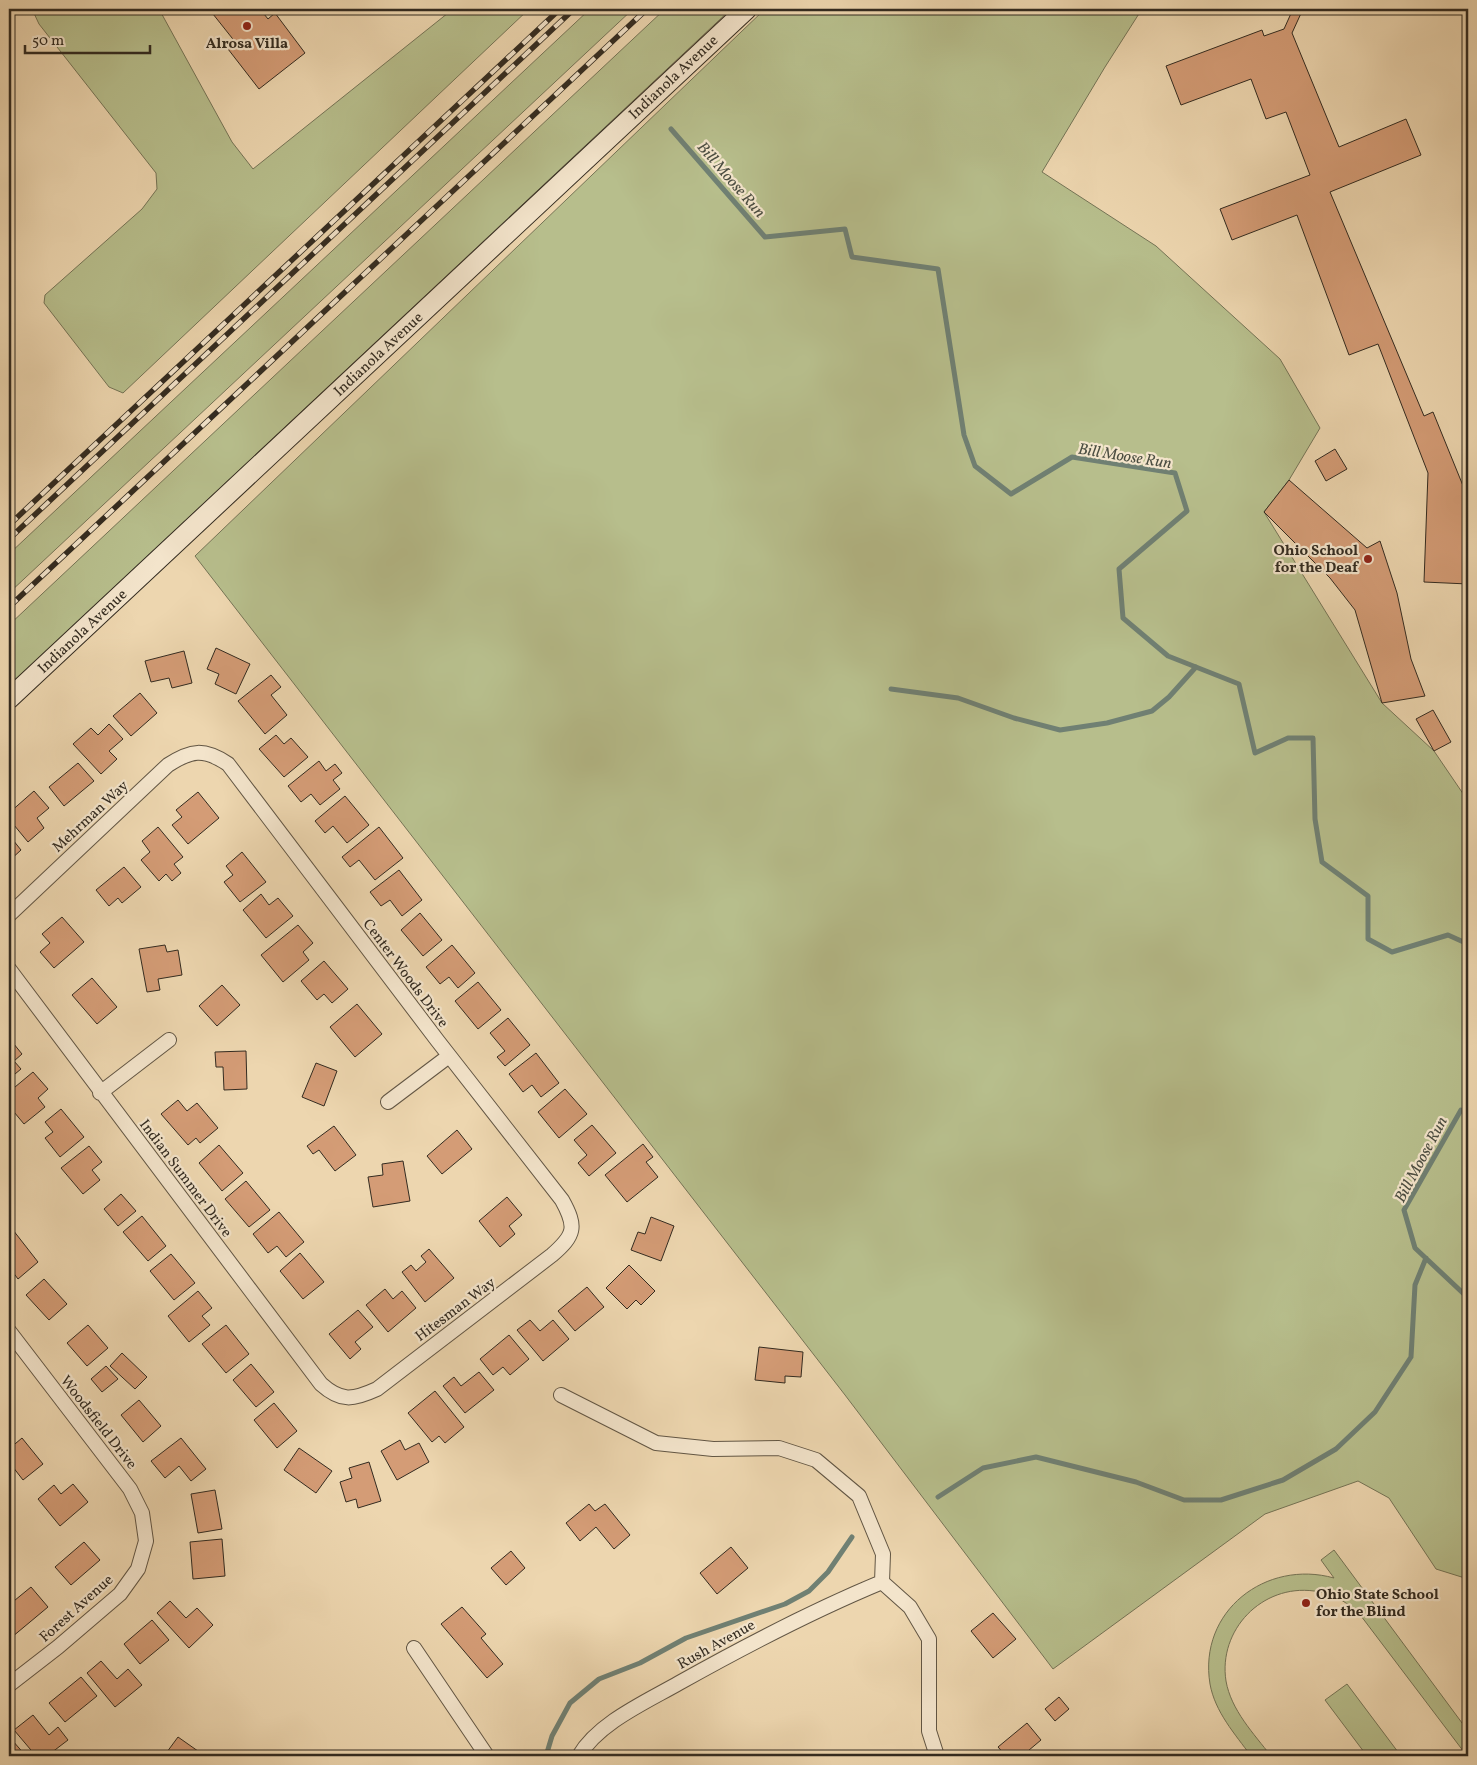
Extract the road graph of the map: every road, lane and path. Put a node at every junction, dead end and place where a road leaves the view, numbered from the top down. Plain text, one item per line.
1 (746, 9) edge
2 (9, 699) edge
3 (200, 752) joint
4 (9, 915) edge
5 (9, 969) edge
6 (169, 1040) dead end
7 (449, 1056) junction
8 (100, 1092) junction
9 (388, 1102) dead end
10 (573, 1228) joint
11 (9, 1331) edge
12 (561, 1395) dead end
13 (345, 1398) joint
14 (146, 1541) joint
15 (882, 1582) junction
16 (414, 1648) dead end
17 (9, 1685) edge
18 (487, 1756) edge
19 (579, 1756) edge
20 (937, 1756) edge

1 - 2 main road, Indianola Avenue
3 - 4 street, Mehrman Way
3 - 7 street, Center Woods Drive
5 - 8 street, Indian Summer Drive
6 - 8 street
7 - 9 street
7 - 10 street, Center Woods Drive
8 - 13 street, Indian Summer Drive
10 - 13 street, Hitesman Way
11 - 14 street, Woodsfield Drive
12 - 15 street
14 - 17 street, Forest Avenue
15 - 19 street, Rush Avenue
15 - 20 street
16 - 18 street

